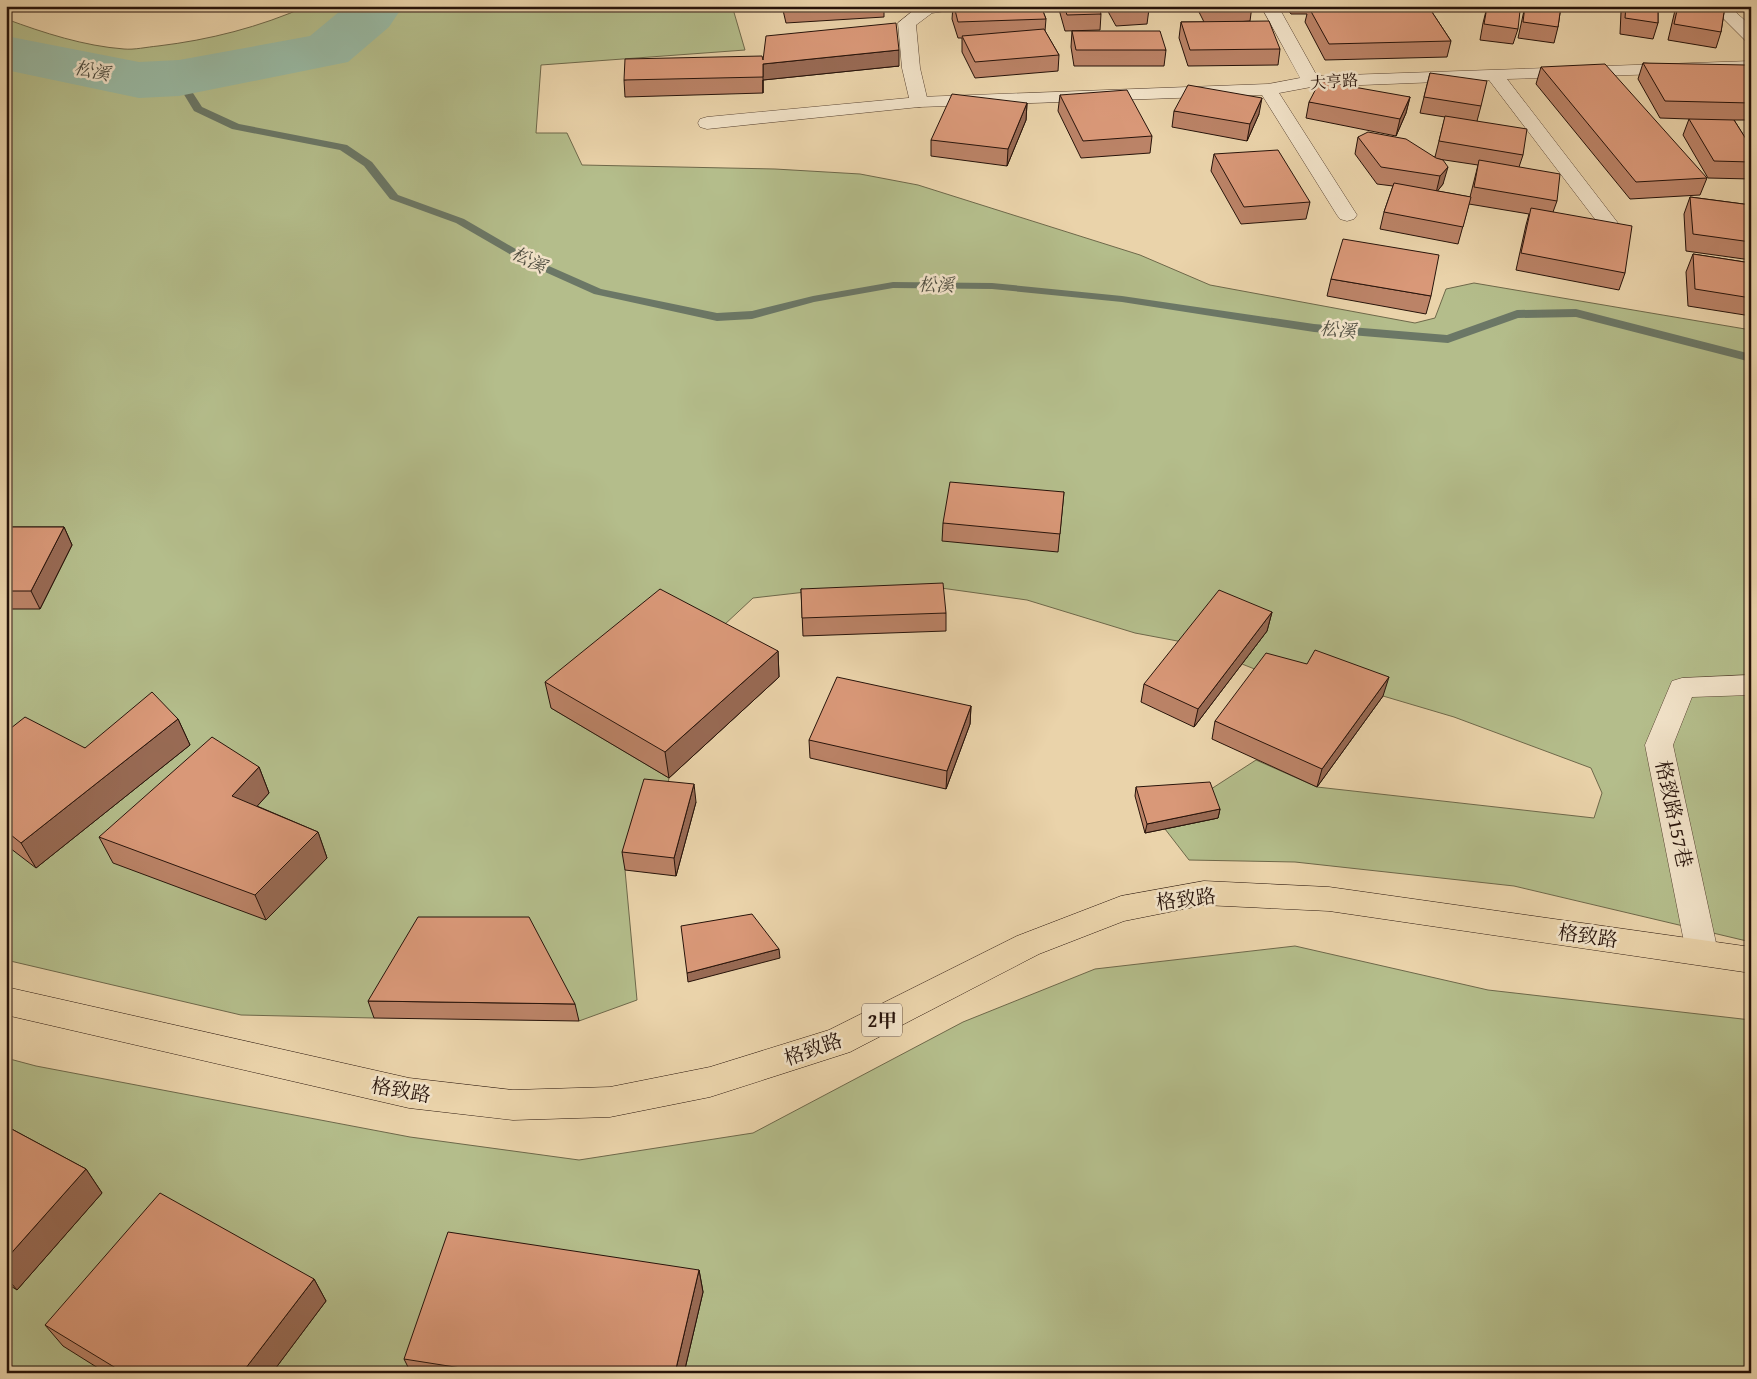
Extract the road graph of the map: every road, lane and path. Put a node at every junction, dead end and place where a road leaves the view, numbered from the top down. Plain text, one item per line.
1 (946, 6) edge
2 (1268, 6) edge
3 (1719, 6) edge
4 (1751, 36) edge
5 (1748, 69) edge
6 (1494, 74) junction
7 (1311, 82) junction
8 (1268, 89) junction
9 (919, 102) junction
10 (707, 123) dead end
11 (1347, 215) dead end
12 (1611, 227) edge
13 (1751, 685) edge
14 (1702, 952) junction
15 (1751, 960) edge
16 (6, 1001) edge

1 - 9 street
2 - 7 street
3 - 4 street
5 - 6 street, 大亨路
6 - 7 street, 大亨路
6 - 12 street
7 - 8 street, 大亨路
8 - 9 street, 大亨路
8 - 11 street
9 - 10 street, 大亨路
13 - 14 street, 格致路157巷
14 - 15 main road, 格致路 / 2甲
14 - 16 main road, 格致路 / 2甲

